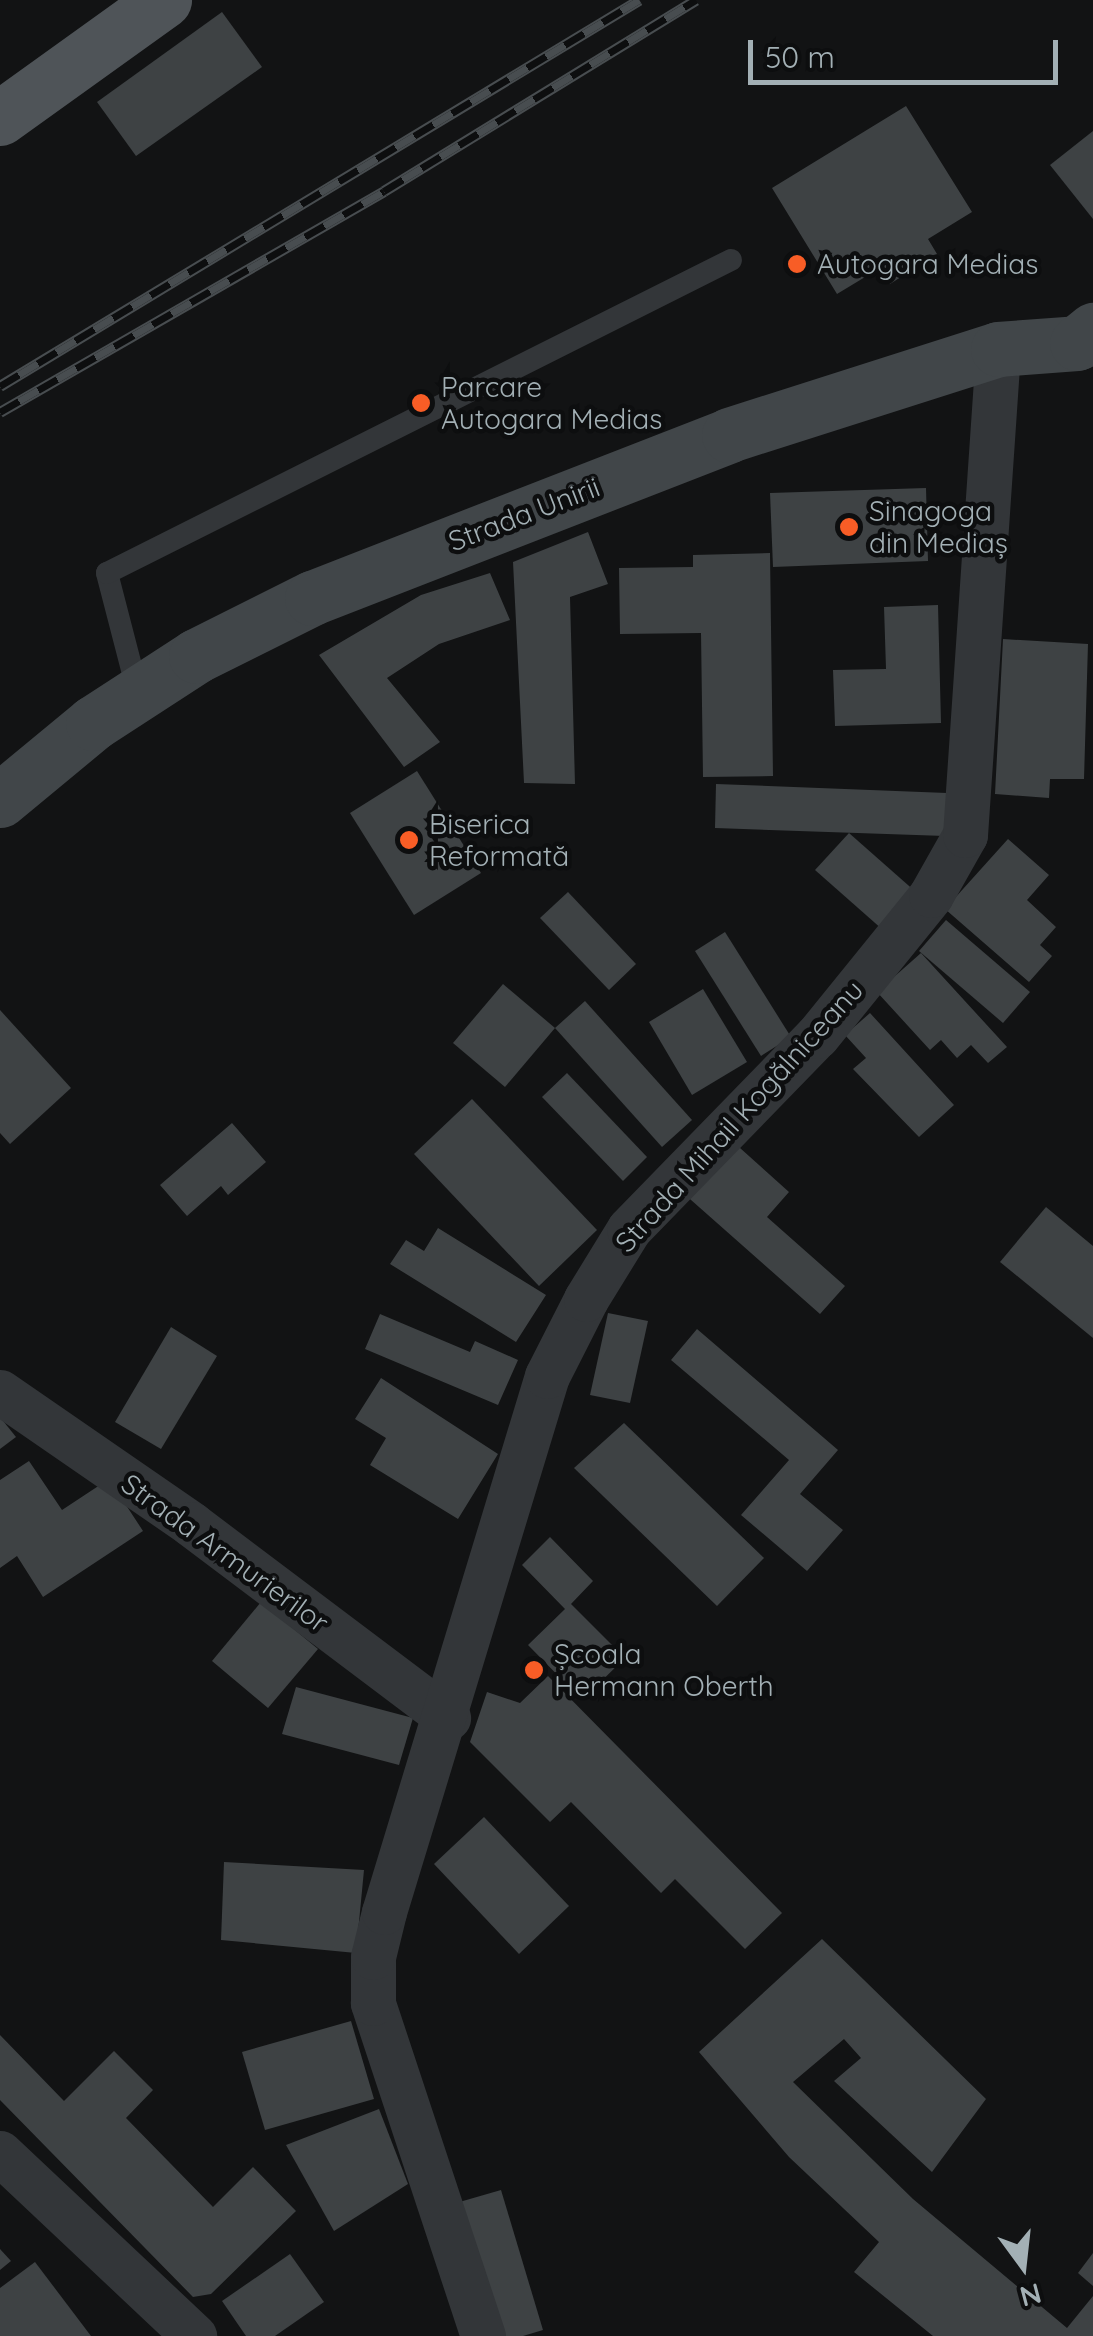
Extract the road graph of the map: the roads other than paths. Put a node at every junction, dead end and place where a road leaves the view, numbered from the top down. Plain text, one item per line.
1 (164, 0) edge
2 (0, 118) edge
3 (731, 260) dead end
4 (1088, 340) edge
5 (998, 349) junction
6 (138, 694) junction
7 (0, 800) edge
8 (0, 1392) edge
9 (448, 1718) junction
10 (0, 2153) edge
11 (194, 2336) edge
12 (483, 2336) edge

1 - 2 main road
3 - 6 lane
4 - 5 main road, Strada Unirii
5 - 6 main road, Strada Unirii
5 - 9 street, Strada Mihail Kogălniceanu
6 - 7 main road, Strada Unirii
8 - 9 street, Strada Armurierilor
9 - 12 street, Strada Mihail Kogălniceanu
10 - 11 street

